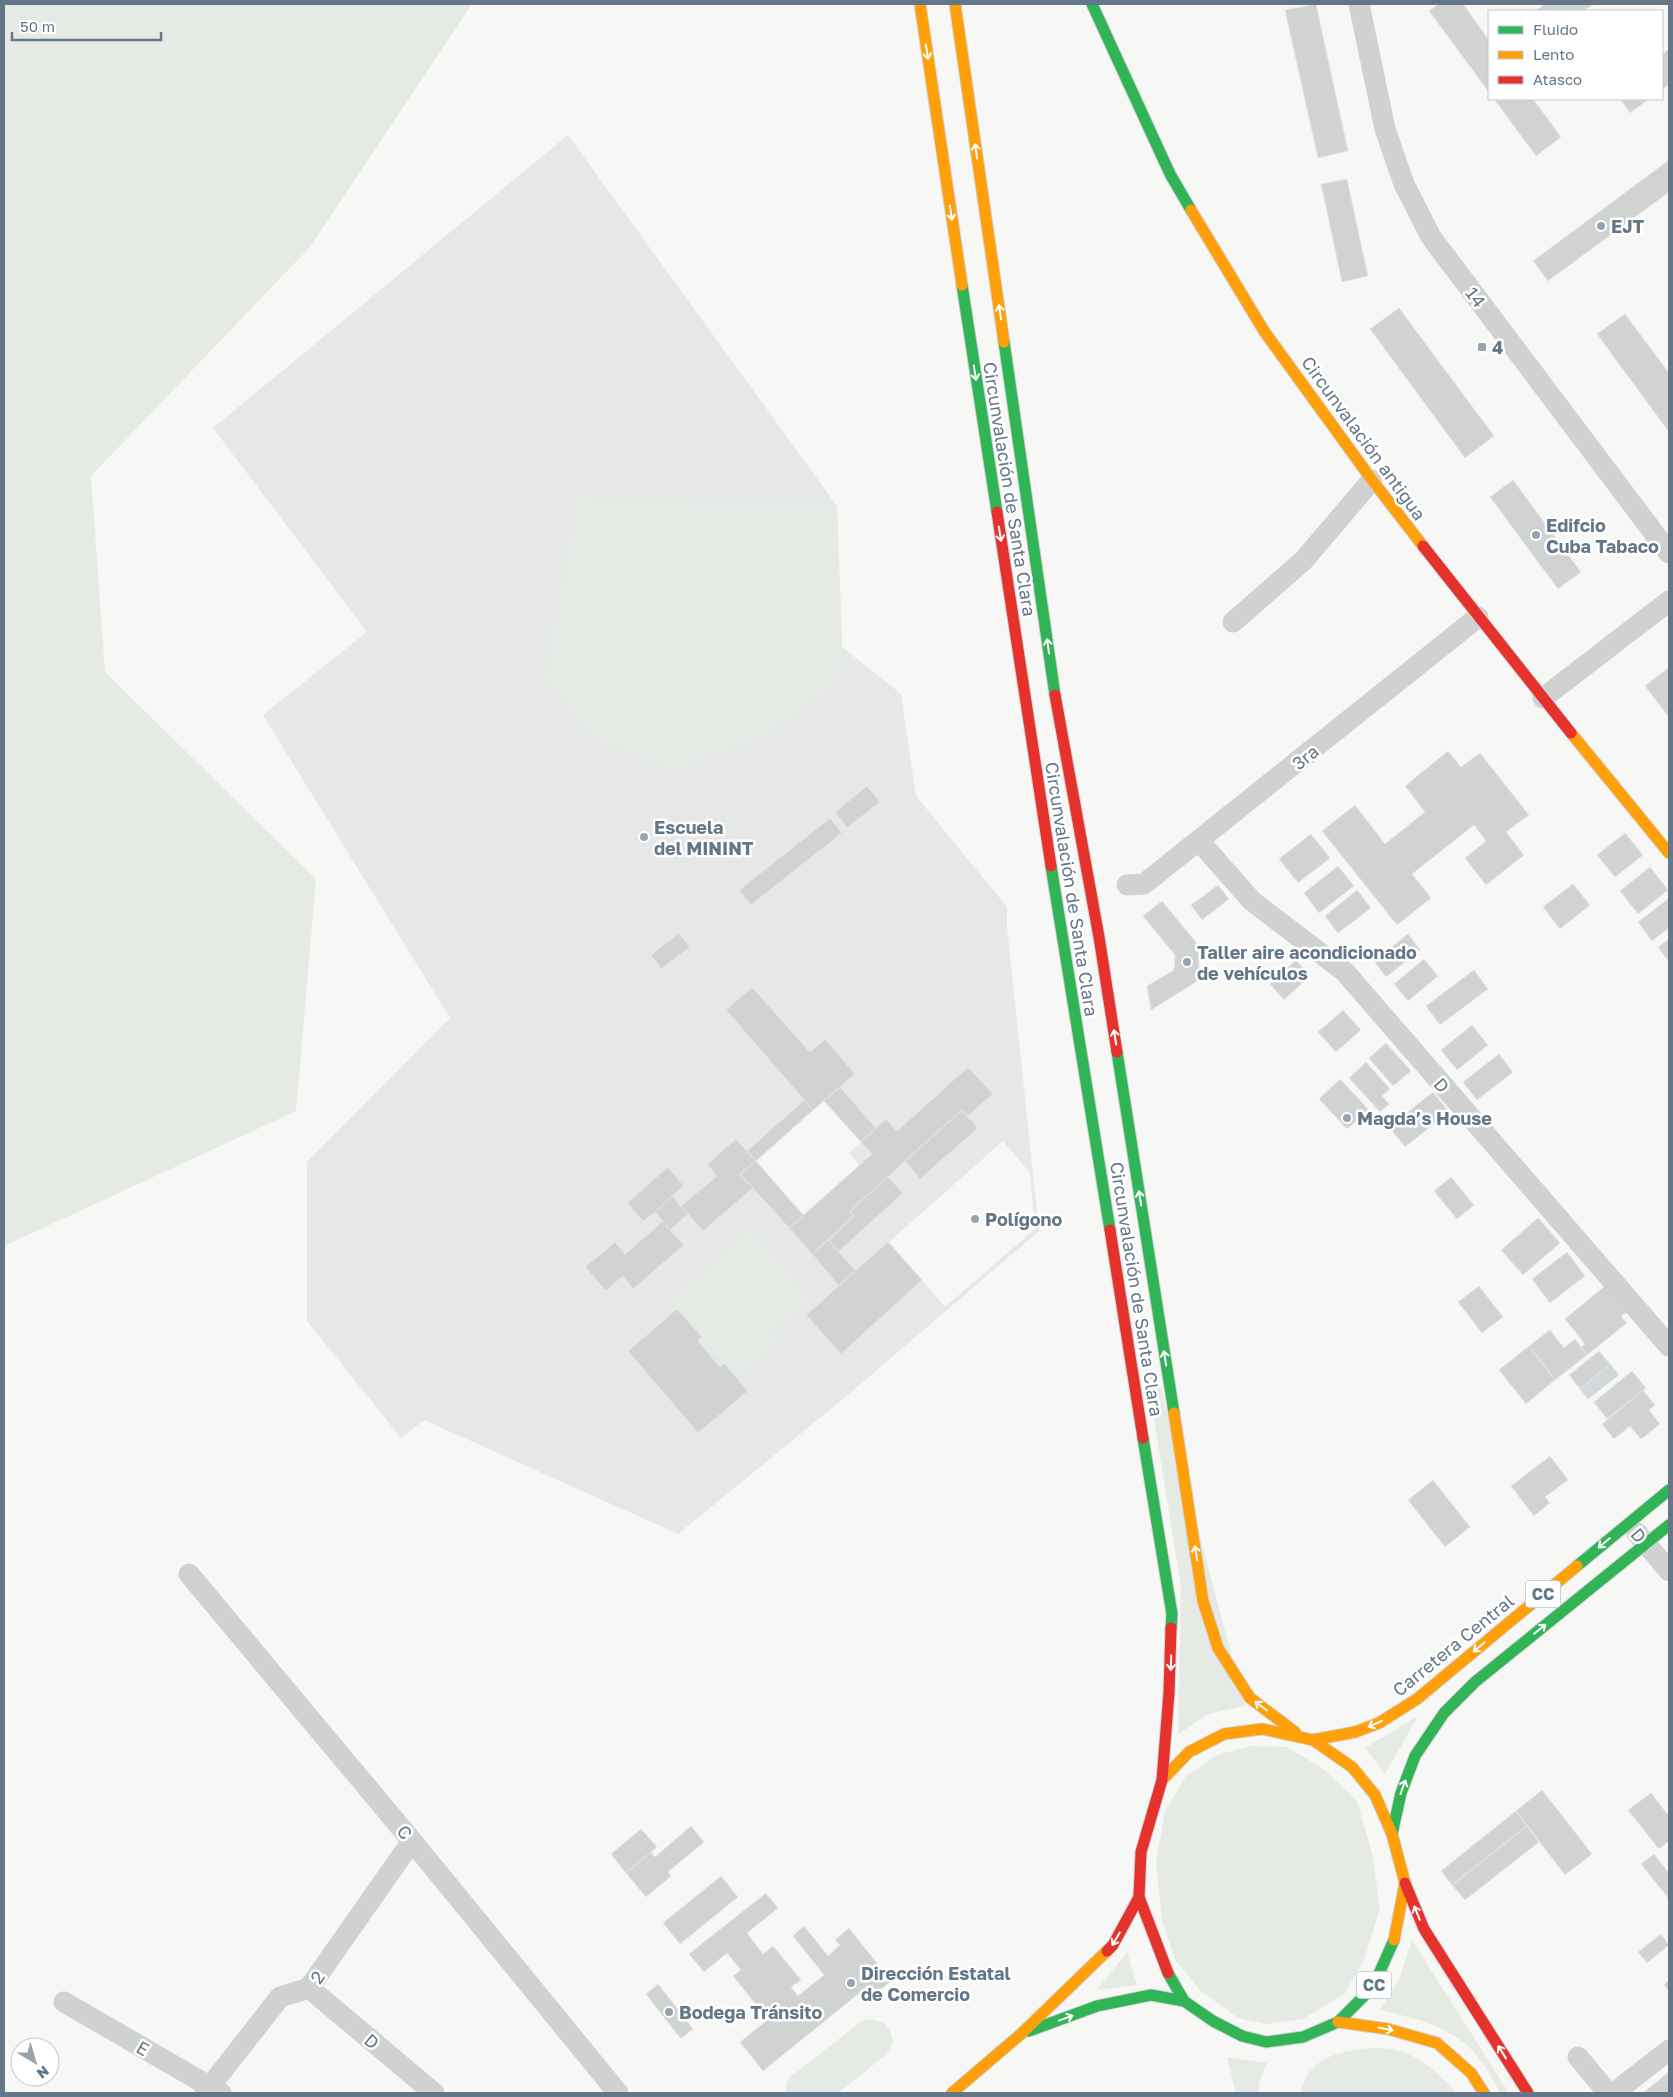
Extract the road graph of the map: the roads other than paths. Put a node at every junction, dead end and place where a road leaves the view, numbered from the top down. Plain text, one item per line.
1 (920, 4) edge
2 (955, 4) edge
3 (1092, 4) edge
4 (1358, 4) edge
5 (1372, 480) junction
6 (1669, 553) edge
7 (1669, 601) edge
8 (1478, 617) junction
9 (1233, 622) dead end
10 (1543, 698) junction
11 (1200, 842) junction
12 (1669, 853) edge
13 (1127, 885) dead end
14 (1669, 1346) edge
15 (1669, 1490) edge
16 (1629, 1523) junction
17 (1669, 1525) edge
18 (1646, 1544) junction
19 (1669, 1571) edge
20 (189, 1574) dead end
21 (1300, 1736) junction
22 (1313, 1740) junction
23 (1162, 1780) junction
24 (1392, 1834) junction
25 (412, 1840) junction
26 (1405, 1884) junction
27 (1139, 1897) junction
28 (309, 1988) junction
29 (1184, 2001) junction
30 (64, 2002) dead end
31 (1338, 2022) junction
32 (1021, 2034) junction
33 (1669, 2050) edge
34 (1578, 2057) dead end
35 (212, 2091) edge
36 (434, 2093) edge
37 (618, 2093) edge
38 (952, 2093) edge
39 (1484, 2093) edge
40 (1528, 2093) edge
41 (1608, 2093) edge
42 (1614, 2093) edge

1 -> 23 main road, Circunvalación de Santa Clara
21 -> 2 main road, Circunvalación de Santa Clara
3 - 5 main road, Circunvalación antigua
4 - 6 street, 14
5 - 8 main road, Circunvalación antigua
5 - 9 street
7 - 10 street
8 - 10 main road, Circunvalación antigua
8 - 11 street, 3ra
10 - 12 main road, Circunvalación antigua
11 - 13 street, 3ra
11 - 14 street, D
15 - 16 main road, Carretera Central / CC
16 - 18 street, D
16 -> 22 main road, Carretera Central / CC
17 - 18 main road, CC
18 - 19 street, D
24 -> 18 main road, CC
20 - 25 street, C
21 - 22 main road, CC
21 - 23 main road, CC
22 - 24 main road, CC
23 - 27 main road, CC
24 - 26 main road, CC
25 - 28 street, 2
25 - 37 street, C
26 - 31 main road, CC
40 -> 26 main road
27 - 29 main road, CC
27 -> 32 main road, CC
28 - 35 street, 2
28 - 36 street, D
29 - 31 main road, CC
32 -> 29 main road, CC
30 - 35 street, E
31 -> 39 main road
32 - 38 main road, CC
33 - 42 street
34 - 41 street

